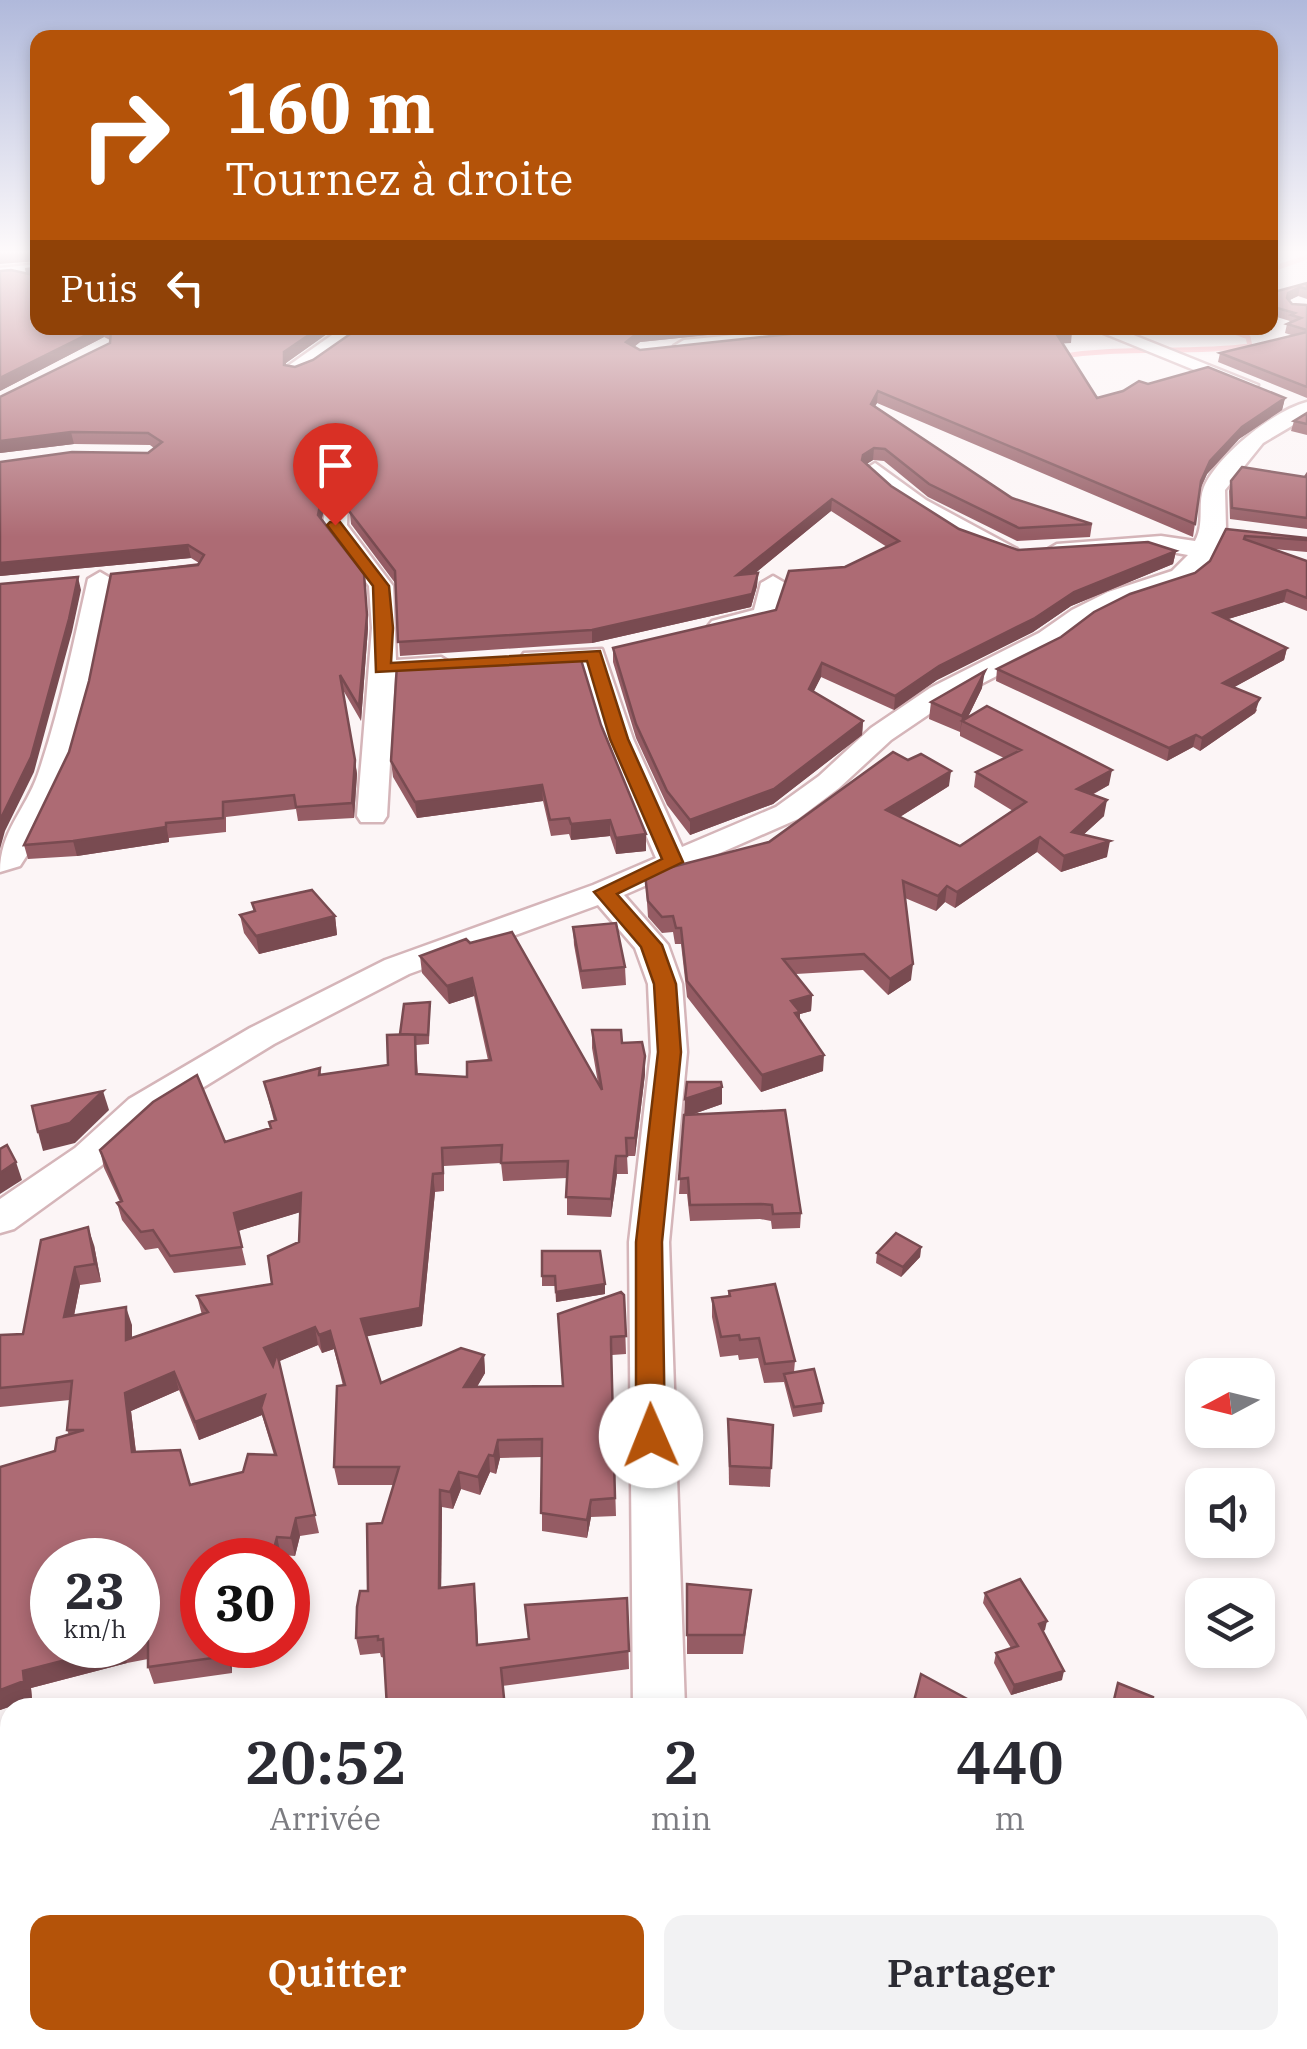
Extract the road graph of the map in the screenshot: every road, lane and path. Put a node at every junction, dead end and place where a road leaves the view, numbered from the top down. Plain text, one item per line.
1 (333, 346) edge
2 (686, 346) edge
3 (794, 346) edge
4 (1144, 346) edge
5 (658, 350) edge
6 (808, 358) edge
7 (295, 370) edge
8 (1293, 403) edge
9 (875, 470) edge
10 (337, 502) dead end
11 (1217, 536) junction
12 (97, 579) dead end
13 (773, 583) dead end
14 (699, 632) edge
15 (512, 660) edge
16 (474, 663) edge
17 (382, 668) junction
18 (372, 816) dead end
19 (673, 862) junction
20 (0, 863) edge
21 (604, 892) junction
22 (0, 1219) edge
23 (659, 1698) edge

1 - 7 street
2 - 5 street
3 - 6 street
4 - 8 street
8 - 11 street
9 - 11 street
10 - 17 street
11 - 19 street
12 - 20 street
13 - 14 street
15 - 19 street
16 - 17 street
17 - 18 street
19 - 21 street
21 - 22 street
21 - 23 street

